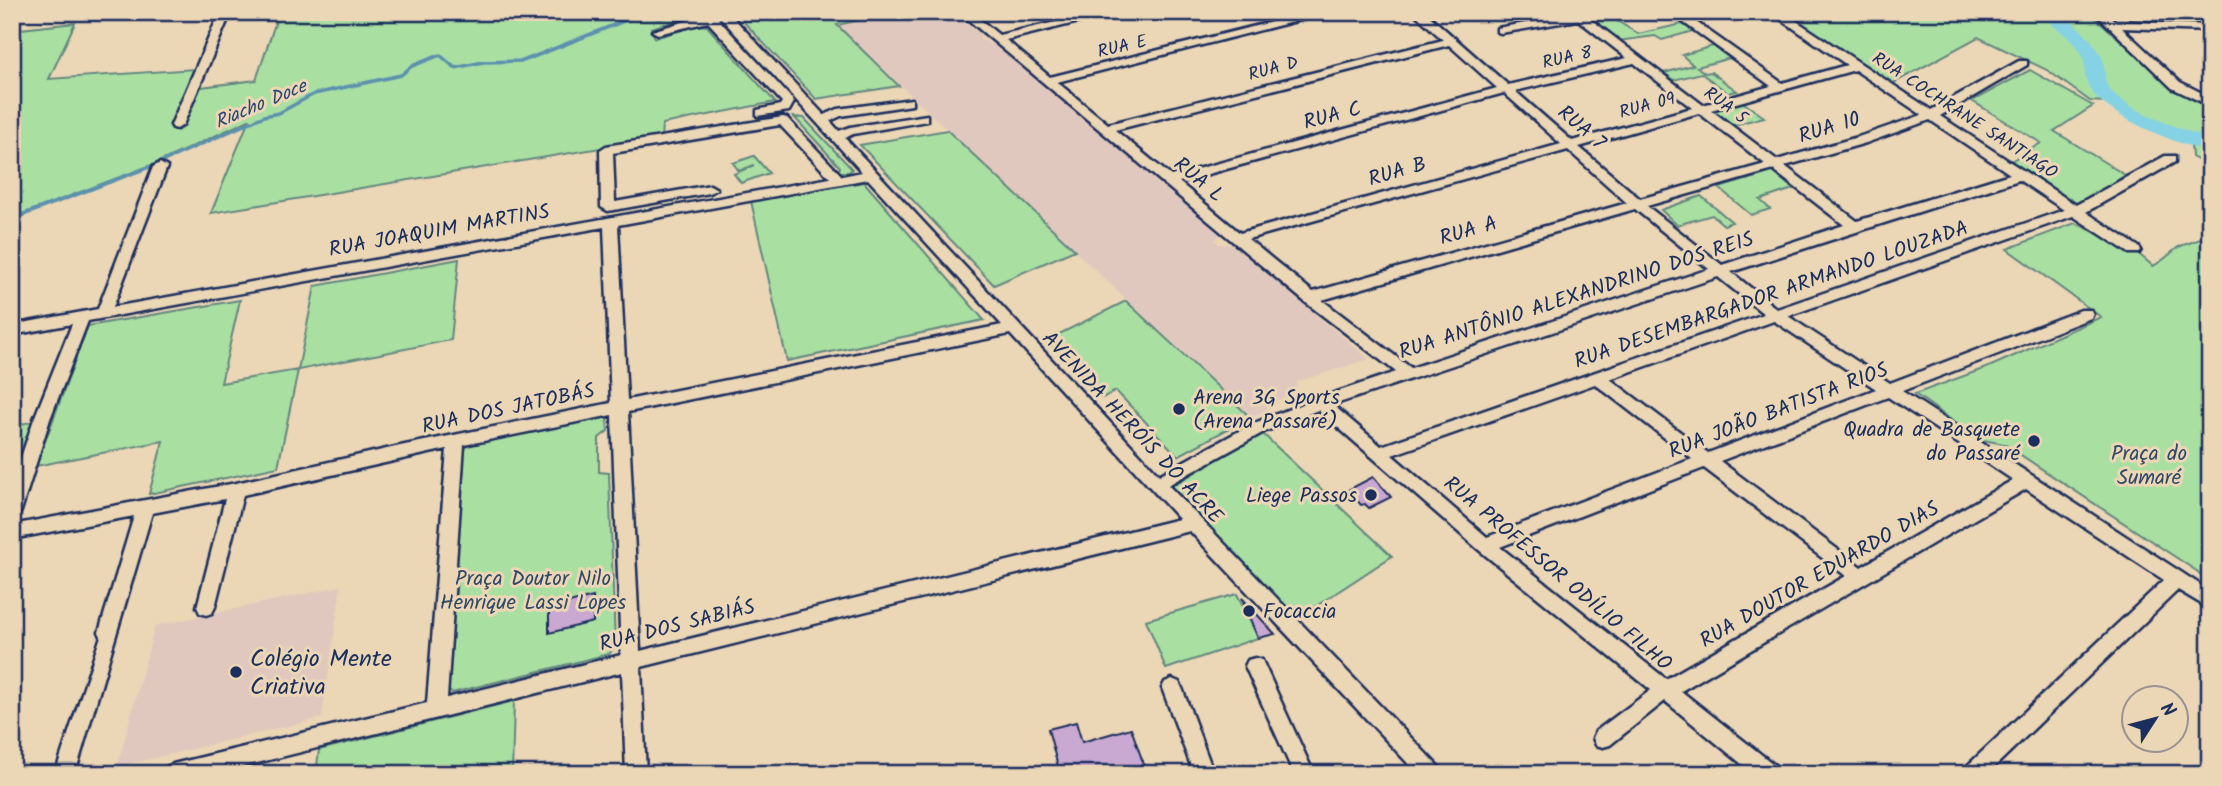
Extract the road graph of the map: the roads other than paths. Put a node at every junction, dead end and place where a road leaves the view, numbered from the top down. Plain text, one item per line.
1 (226, 12) edge
2 (964, 12) edge
3 (1115, 12) edge
4 (1327, 12) edge
5 (1418, 12) edge
6 (1607, 12) edge
7 (1674, 12) edge
8 (1774, 12) edge
9 (2099, 12) edge
10 (718, 14) edge
11 (1577, 14) edge
12 (2113, 24) junction
13 (2210, 28) edge
14 (1501, 30) dead end
15 (658, 31) dead end
16 (997, 39) junction
17 (1451, 41) junction
18 (1636, 59) junction
19 (2022, 63) dead end
20 (1856, 66) junction
21 (1048, 82) junction
22 (1779, 86) junction
23 (2180, 88) junction
24 (1506, 89) junction
25 (2210, 89) edge
26 (908, 102) dead end
27 (2210, 102) edge
28 (1699, 108) junction
29 (1930, 116) junction
30 (923, 118) dead end
31 (821, 120) junction
32 (177, 125) dead end
33 (1104, 129) junction
34 (668, 130) dead end
35 (838, 137) junction
36 (1569, 145) junction
37 (2170, 159) dead end
38 (1774, 166) junction
39 (160, 167) dead end
40 (873, 174) junction
41 (2021, 175) junction
42 (839, 180) junction
43 (1169, 181) junction
44 (710, 189) dead end
45 (1638, 205) junction
46 (2074, 210) junction
47 (611, 221) junction
48 (1855, 226) junction
49 (1237, 238) junction
50 (2134, 250) dead end
51 (1719, 272) junction
52 (1310, 298) junction
53 (104, 312) junction
54 (1774, 314) junction
55 (2086, 314) dead end
56 (83, 316) junction
57 (1013, 328) junction
58 (12, 330) edge
59 (1409, 374) junction
60 (1598, 378) junction
61 (1889, 390) junction
62 (1321, 404) junction
63 (621, 406) junction
64 (456, 440) junction
65 (1380, 453) junction
66 (1708, 460) junction
67 (2027, 480) junction
68 (1156, 484) junction
69 (236, 490) junction
70 (145, 507) junction
71 (12, 511) edge
72 (1193, 523) junction
73 (12, 532) edge
74 (1485, 545) junction
75 (1860, 577) junction
76 (2177, 579) junction
77 (2210, 601) edge
78 (206, 607) dead end
79 (631, 660) junction
80 (1255, 666) dead end
81 (1171, 688) dead end
82 (1665, 690) junction
83 (436, 709) junction
84 (1603, 738) dead end
85 (65, 774) edge
86 (173, 774) edge
87 (636, 774) edge
88 (1203, 774) edge
89 (1304, 774) edge
90 (1432, 774) edge
91 (1770, 774) edge
92 (1973, 774) edge

1 - 32 street
2 - 16 street, RUA L
3 - 16 street
4 - 21 street, RUA E
5 - 17 street, RUA 7
6 - 11 street
7 - 22 street
8 - 20 street, RUA COCHRANE SANTIAGO
9 - 12 street
10 - 15 street
10 - 31 street, AVENIDA HERÓIS DO ACRE
10 - 34 street
11 - 14 street
11 - 18 street, RUA 5
12 - 13 street
12 - 23 street
16 - 21 street, RUA L
17 - 24 street, RUA 7
17 - 33 street, RUA D
18 - 24 street, RUA 8
18 - 28 street, RUA 5
19 - 29 street, RUA 10
20 - 22 street, RUA 09
20 - 29 street, RUA COCHRANE SANTIAGO
21 - 33 street, RUA L
22 - 28 street, RUA 09
23 - 25 street
23 - 27 street
24 - 36 street, RUA 7
24 - 43 street, RUA C
26 - 31 street
28 - 36 street, RUA 09
28 - 38 street, RUA 5
29 - 38 street, RUA 10
29 - 41 street, RUA COCHRANE SANTIAGO
30 - 35 street
31 - 35 street, AVENIDA HERÓIS DO ACRE
33 - 43 street, RUA L
35 - 40 street, AVENIDA HERÓIS DO ACRE
36 - 45 street, RUA 7
36 - 49 street, RUA B
37 - 46 street, RUA DESEMBARGADOR ARMANDO LOUZADA
38 - 45 street, RUA 10
38 - 48 street, RUA 5
39 - 53 street
40 - 42 street, RUA JOAQUIM MARTINS
40 - 57 street, AVENIDA HERÓIS DO ACRE
41 - 46 street, RUA COCHRANE SANTIAGO
41 - 48 street, RUA ANTÔNIO ALEXANDRINO DOS REIS
42 - 44 street
42 - 47 street, RUA JOAQUIM MARTINS
43 - 49 street, RUA L
45 - 51 street, RUA 7
45 - 52 street, RUA A
46 - 50 street, RUA COCHRANE SANTIAGO
46 - 54 street, RUA DESEMBARGADOR ARMANDO LOUZADA
47 - 53 street, RUA JOAQUIM MARTINS
47 - 63 street
48 - 51 street, RUA ANTÔNIO ALEXANDRINO DOS REIS
49 - 52 street, RUA L
51 - 54 street, RUA 7
51 - 59 street, RUA ANTÔNIO ALEXANDRINO DOS REIS
52 - 59 street, RUA L
53 - 56 street, RUA JOAQUIM MARTINS
54 - 60 street, RUA DESEMBARGADOR ARMANDO LOUZADA
54 - 61 street, RUA 7
55 - 61 street, RUA JOÃO BATISTA RIOS
56 - 58 street, RUA JOAQUIM MARTINS
56 - 71 street
57 - 63 street, RUA DOS JATOBÁS
57 - 68 street, AVENIDA HERÓIS DO ACRE
59 - 62 street, RUA ANTÔNIO ALEXANDRINO DOS REIS
60 - 65 street, RUA DESEMBARGADOR ARMANDO LOUZADA
60 - 66 street
61 - 66 street, RUA JOÃO BATISTA RIOS
61 - 67 street, RUA 7
62 - 65 street, RUA PROFESSOR ODÍLIO FILHO
62 - 68 street, RUA ANTÔNIO ALEXANDRINO DOS REIS
63 - 64 street, RUA DOS JATOBÁS
63 - 79 street
64 - 69 street, RUA DOS JATOBÁS
64 - 83 street
65 - 74 street, RUA PROFESSOR ODÍLIO FILHO
66 - 74 street, RUA JOÃO BATISTA RIOS
66 - 75 street
67 - 75 street, RUA DOUTOR EDUARDO DIAS
67 - 76 street, RUA 7
68 - 72 street, AVENIDA HERÓIS DO ACRE
69 - 70 street, RUA DOS JATOBÁS
69 - 78 street
70 - 73 street, RUA DOS JATOBÁS
70 - 85 street
72 - 79 street, RUA DOS SABIÁS
72 - 90 street, AVENIDA HERÓIS DO ACRE
74 - 82 street, RUA PROFESSOR ODÍLIO FILHO
75 - 82 street, RUA DOUTOR EDUARDO DIAS
76 - 77 street, RUA 7
76 - 92 street
79 - 83 street, RUA DOS SABIÁS
79 - 87 street
80 - 89 street
81 - 88 street
82 - 84 street, RUA DOUTOR EDUARDO DIAS
82 - 91 street, RUA PROFESSOR ODÍLIO FILHO
83 - 86 street, RUA DOS SABIÁS

